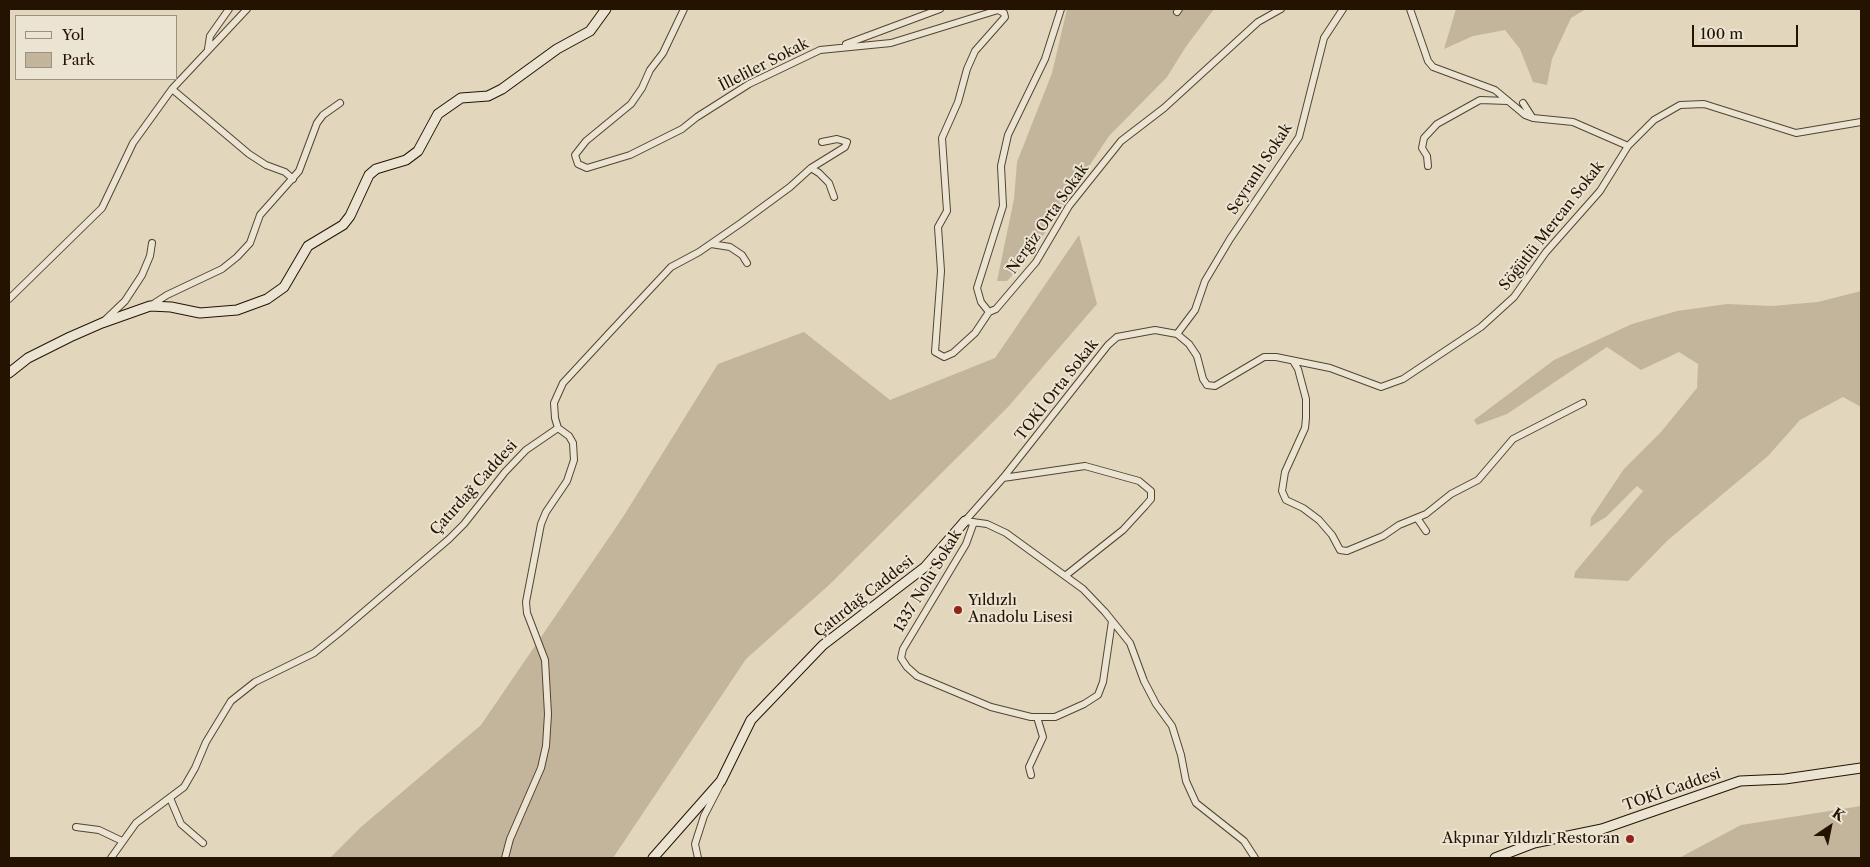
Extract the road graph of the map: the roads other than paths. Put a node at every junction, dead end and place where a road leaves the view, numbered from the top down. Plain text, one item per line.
1 (229, 9) edge
2 (246, 9) edge
3 (606, 9) edge
4 (684, 9) edge
5 (940, 9) edge
6 (1061, 9) edge
7 (1281, 9) edge
8 (1343, 9) edge
9 (1410, 9) edge
10 (840, 46) junction
11 (208, 49) junction
12 (172, 89) junction
13 (1508, 102) junction
14 (340, 103) dead end
15 (1523, 103) dead end
16 (1533, 118) junction
17 (1861, 122) edge
18 (822, 142) dead end
19 (1628, 146) junction
20 (1428, 166) dead end
21 (811, 168) junction
22 (293, 179) junction
23 (834, 197) dead end
24 (152, 243) dead end
25 (710, 244) junction
26 (747, 264) dead end
27 (9, 299) edge
28 (150, 306) junction
29 (990, 312) junction
30 (102, 322) junction
31 (1177, 334) junction
32 (1293, 361) junction
33 (9, 373) edge
34 (1583, 403) dead end
35 (558, 428) junction
36 (1003, 478) junction
37 (1417, 518) junction
38 (964, 521) junction
39 (974, 522) junction
40 (1426, 531) dead end
41 (1065, 576) junction
42 (1112, 621) junction
43 (1037, 717) junction
44 (1861, 768) edge
45 (1031, 775) dead end
46 (721, 781) junction
47 (170, 798) junction
48 (76, 827) dead end
49 (122, 841) junction
50 (203, 844) dead end
51 (111, 858) edge
52 (505, 858) edge
53 (653, 858) edge
54 (698, 858) edge
55 (1255, 858) edge
56 (1495, 858) edge

1 - 11 street
2 - 11 street
3 - 28 street
4 - 10 street, İlleliler Sokak
5 - 10 street
6 - 29 street, Nergiz Orta Sokak
7 - 29 street, Nergiz Orta Sokak
8 - 31 street, Seyranlı Sokak
9 - 13 street
10 - 29 street, İlleliler Sokak
11 - 12 street
12 - 22 street
12 - 27 street
13 - 16 street
13 - 20 street
14 - 22 street
15 - 16 street
16 - 19 street
17 - 19 street, Söğütlü Mercan Sokak
18 - 21 street
19 - 32 street, Söğütlü Mercan Sokak
21 - 23 street
21 - 25 street
22 - 28 street
24 - 30 street
25 - 26 street
25 - 35 street
28 - 30 street
30 - 33 street
31 - 32 street
31 - 36 street, TOKİ Orta Sokak
32 - 37 street
34 - 37 street
35 - 47 street, Çatırdağ Caddesi
35 - 52 street
36 - 38 street, TOKİ Orta Sokak
36 - 41 street
37 - 40 street
38 - 39 street
38 - 46 street, Çatırdağ Caddesi
39 - 41 street
39 - 43 street, 1337 Nolu Sokak
41 - 42 street
42 - 43 street, 1337 Nolu Sokak
42 - 55 street
43 - 45 street
44 - 56 street, TOKİ Caddesi
46 - 53 street, Çatırdağ Caddesi
46 - 54 street
47 - 49 street, Çatırdağ Caddesi
47 - 50 street
48 - 49 street
49 - 51 street, Çatırdağ Caddesi

